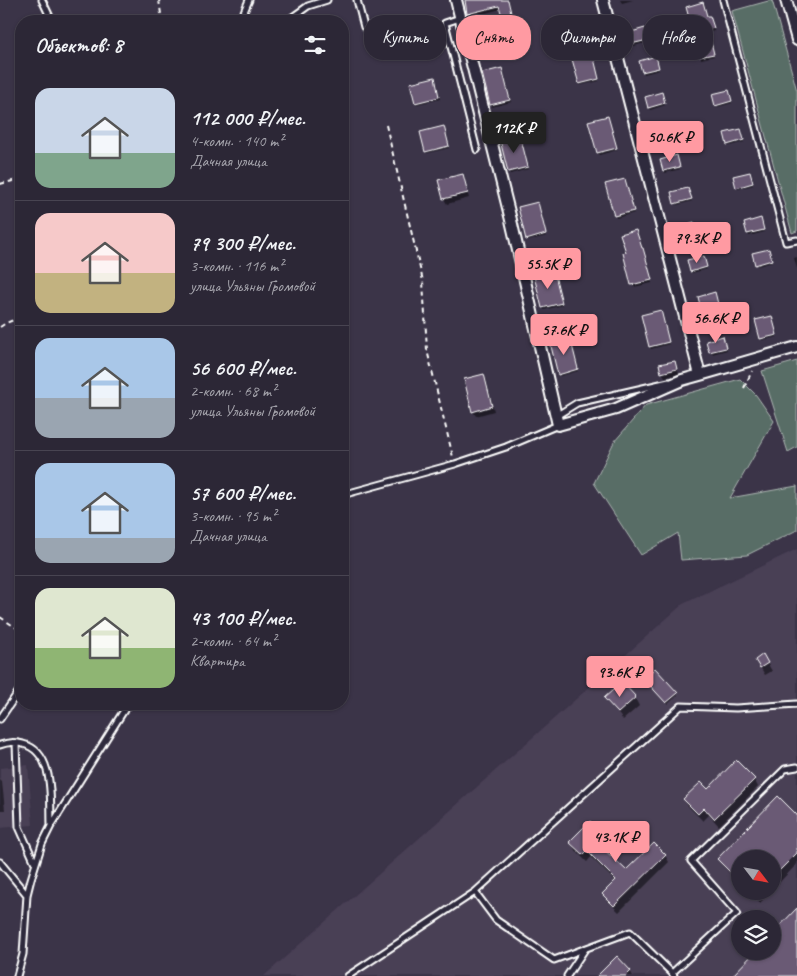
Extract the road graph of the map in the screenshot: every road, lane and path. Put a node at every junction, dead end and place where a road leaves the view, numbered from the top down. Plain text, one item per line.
1 (42, 0) edge
2 (159, 0) edge
3 (248, 0) edge
4 (326, 0) edge
5 (357, 0) edge
6 (456, 0) edge
7 (603, 0) edge
8 (723, 0) edge
9 (786, 0) edge
10 (49, 15) edge
11 (161, 15) edge
12 (242, 15) edge
13 (295, 15) edge
14 (459, 15) edge
15 (456, 19) edge
16 (364, 27) dead end
17 (797, 40) edge
18 (471, 60) edge
19 (386, 125) dead end
20 (477, 150) dead end
21 (15, 180) edge
22 (0, 184) edge
23 (797, 240) edge
24 (15, 319) edge
25 (0, 327) edge
26 (797, 348) edge
27 (755, 359) junction
28 (700, 375) junction
29 (682, 380) junction
30 (744, 388) dead end
31 (557, 420) junction
32 (455, 464) junction
33 (349, 494) edge
34 (0, 617) edge
35 (15, 627) edge
36 (15, 697) edge
37 (797, 704) edge
38 (124, 710) edge
39 (0, 719) edge
40 (16, 742) junction
41 (0, 745) edge
42 (797, 767) edge
43 (51, 826) junction
44 (0, 862) edge
45 (35, 863) junction
46 (475, 892) junction
47 (27, 895) junction
48 (586, 948) junction
49 (673, 975) edge
50 (17, 976) edge
51 (348, 976) edge
52 (567, 976) edge

1 - 10 lane
2 - 11 path
3 - 12 lane
4 - 13 lane
5 - 16 lane
6 - 14 street
7 - 28 street
8 - 23 lane
9 - 17 street
15 - 20 lane
18 - 31 street
19 - 32 path
21 - 22 path
24 - 25 path
26 - 27 street
27 - 28 street
27 - 30 path
28 - 29 street
29 - 31 street
29 - 31 lane
31 - 32 lane
32 - 33 lane
34 - 35 path
36 - 39 lane
37 - 46 lane
38 - 43 lane
40 - 41 lane
40 - 43 lane
40 - 45 lane
42 - 49 lane
43 - 45 lane
44 - 47 lane
45 - 47 lane
46 - 48 lane
46 - 51 lane
47 - 50 lane
48 - 49 lane
48 - 52 lane

